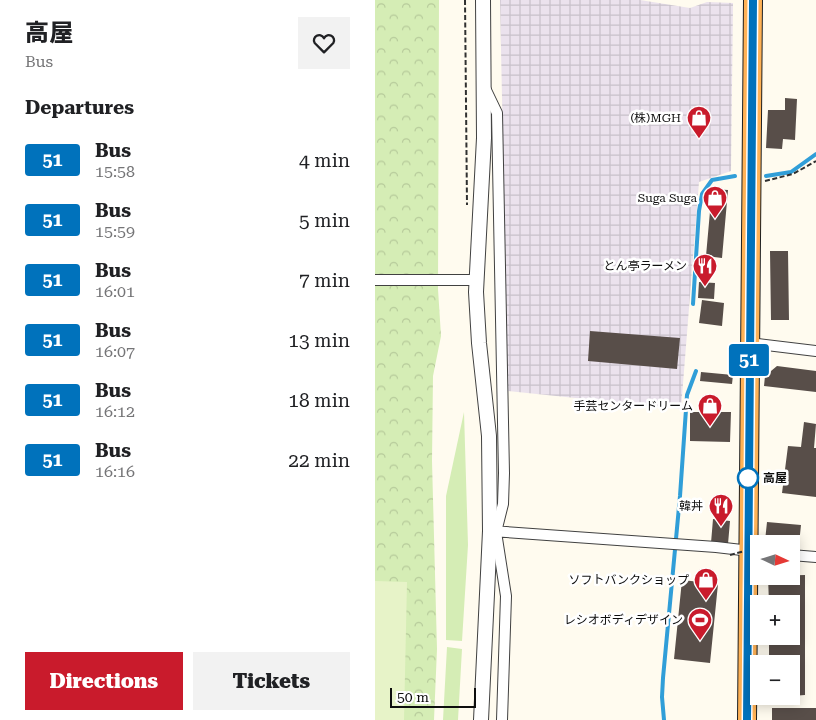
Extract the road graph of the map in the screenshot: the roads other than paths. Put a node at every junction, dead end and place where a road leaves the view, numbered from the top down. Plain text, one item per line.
1 (483, 0) edge
2 (753, 0) edge
3 (484, 88) junction
4 (375, 280) edge
5 (476, 280) junction
6 (749, 343) junction
7 (816, 351) edge
8 (493, 532) junction
9 (749, 551) edge
10 (800, 556) edge
11 (816, 557) edge
12 (481, 720) edge
13 (502, 720) edge
14 (747, 720) edge

1 - 3 street
2 - 6 highway
3 - 5 street
3 - 8 street
4 - 5 street
5 - 8 street
6 - 7 street
6 - 9 highway
8 - 9 street
8 - 12 street
8 - 13 street
9 - 14 highway
10 - 11 street

